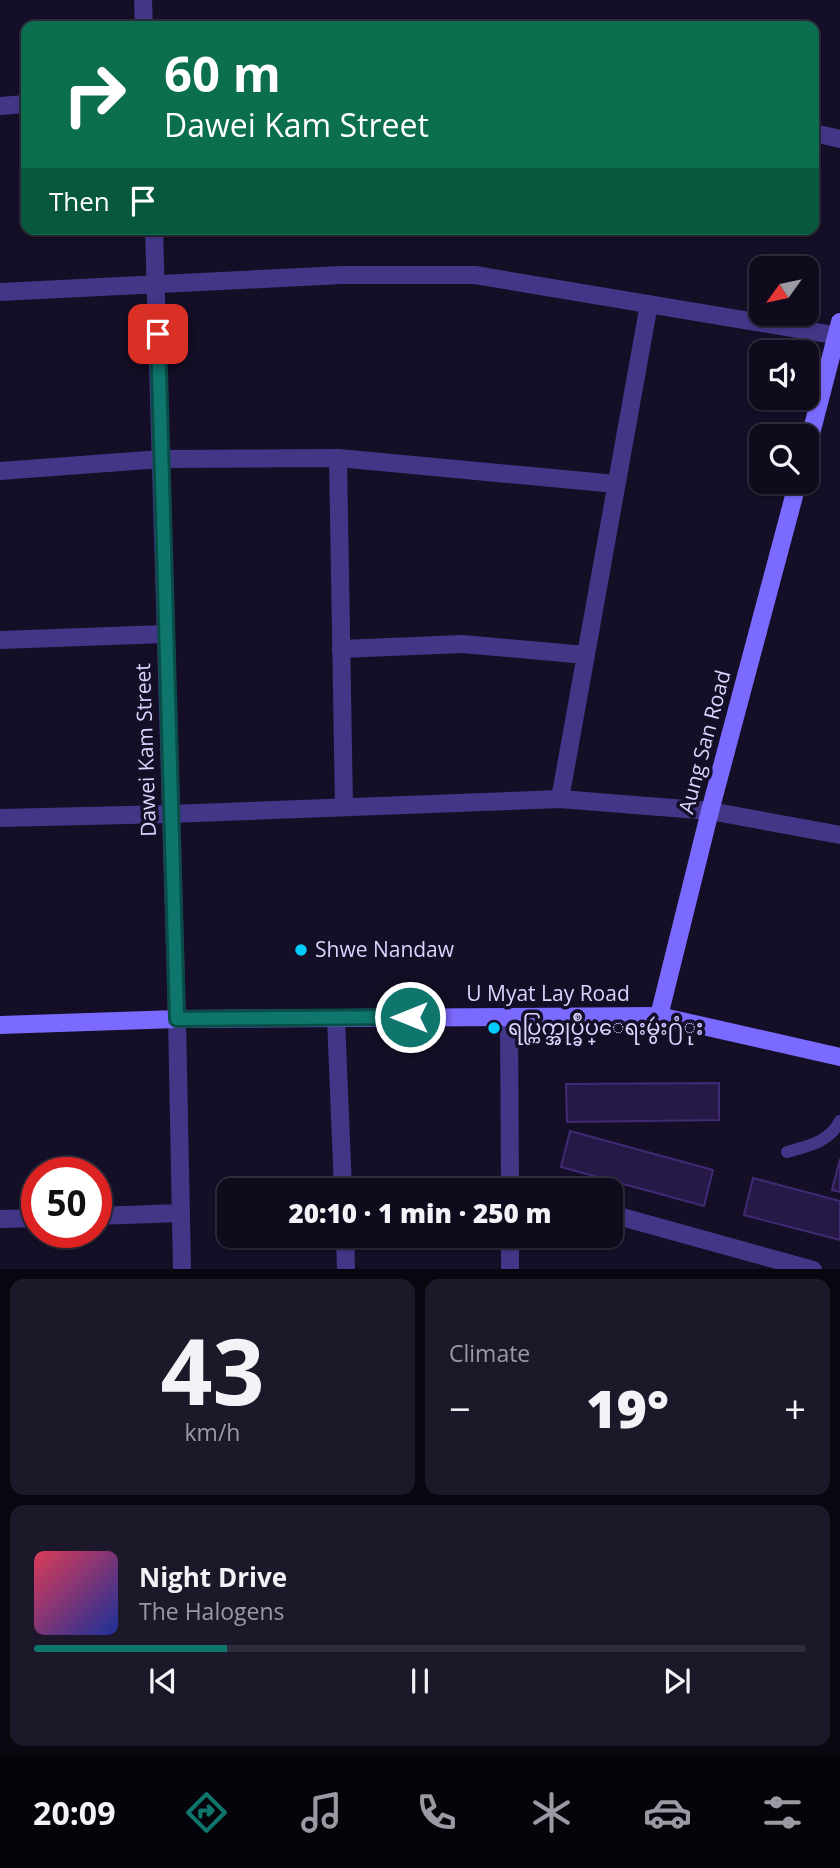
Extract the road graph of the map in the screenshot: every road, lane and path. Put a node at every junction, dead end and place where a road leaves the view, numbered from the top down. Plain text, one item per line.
1 (143, 0) edge
2 (145, 21) edge
3 (21, 104) edge
4 (0, 106) edge
5 (819, 133) edge
6 (840, 139) edge
7 (154, 235) edge
8 (156, 284) junction
9 (0, 292) edge
10 (649, 304) junction
11 (839, 331) edge
12 (814, 424) edge
13 (338, 458) junction
14 (161, 459) junction
15 (0, 471) edge
16 (616, 484) junction
17 (795, 494) edge
18 (165, 634) junction
19 (0, 640) edge
20 (341, 649) junction
21 (586, 655) junction
22 (560, 799) junction
23 (344, 807) junction
24 (710, 811) junction
25 (170, 814) junction
26 (0, 818) edge
27 (840, 835) edge
28 (659, 1016) junction
29 (509, 1017) junction
30 (336, 1018) junction
31 (177, 1019) junction
32 (0, 1025) edge
33 (840, 1057) edge
34 (840, 1121) edge
35 (787, 1152) dead end
36 (343, 1178) edge
37 (514, 1178) edge
38 (181, 1213) junction
39 (112, 1215) edge
40 (623, 1217) edge
41 (21, 1218) edge
42 (0, 1219) edge
43 (345, 1248) edge
44 (510, 1248) edge
45 (182, 1269) edge
46 (346, 1269) edge
47 (510, 1269) edge
48 (813, 1269) edge

1 - 2 street
3 - 4 street
5 - 6 street
7 - 8 street, Dawei Kam Street
8 - 9 street
8 - 10 street
8 - 14 street, Dawei Kam Street
10 - 11 street
10 - 16 street
11 - 12 main road
13 - 14 street
13 - 16 street
13 - 20 street
14 - 15 street
14 - 18 street, Dawei Kam Street
16 - 21 street
17 - 24 main road, Aung San Road
18 - 19 street
18 - 25 street, Dawei Kam Street
20 - 21 street
20 - 23 street
21 - 22 street
22 - 23 street
22 - 24 street
23 - 25 street
24 - 27 street
24 - 28 main road, Aung San Road
25 - 26 street
25 - 31 street, Dawei Kam Street
28 - 29 main road, U Myat Lay Road
28 - 33 main road, U Myat Lay Road
29 - 30 main road, U Myat Lay Road
29 - 37 street
30 - 31 main road, U Myat Lay Road
30 - 36 street
31 - 32 main road, U Myat Lay Road
31 - 38 street, Dawei Kam Street
34 - 35 lane
38 - 39 street
38 - 45 street, Dawei Kam Street
40 - 48 street
41 - 42 street
43 - 46 street
44 - 47 street

